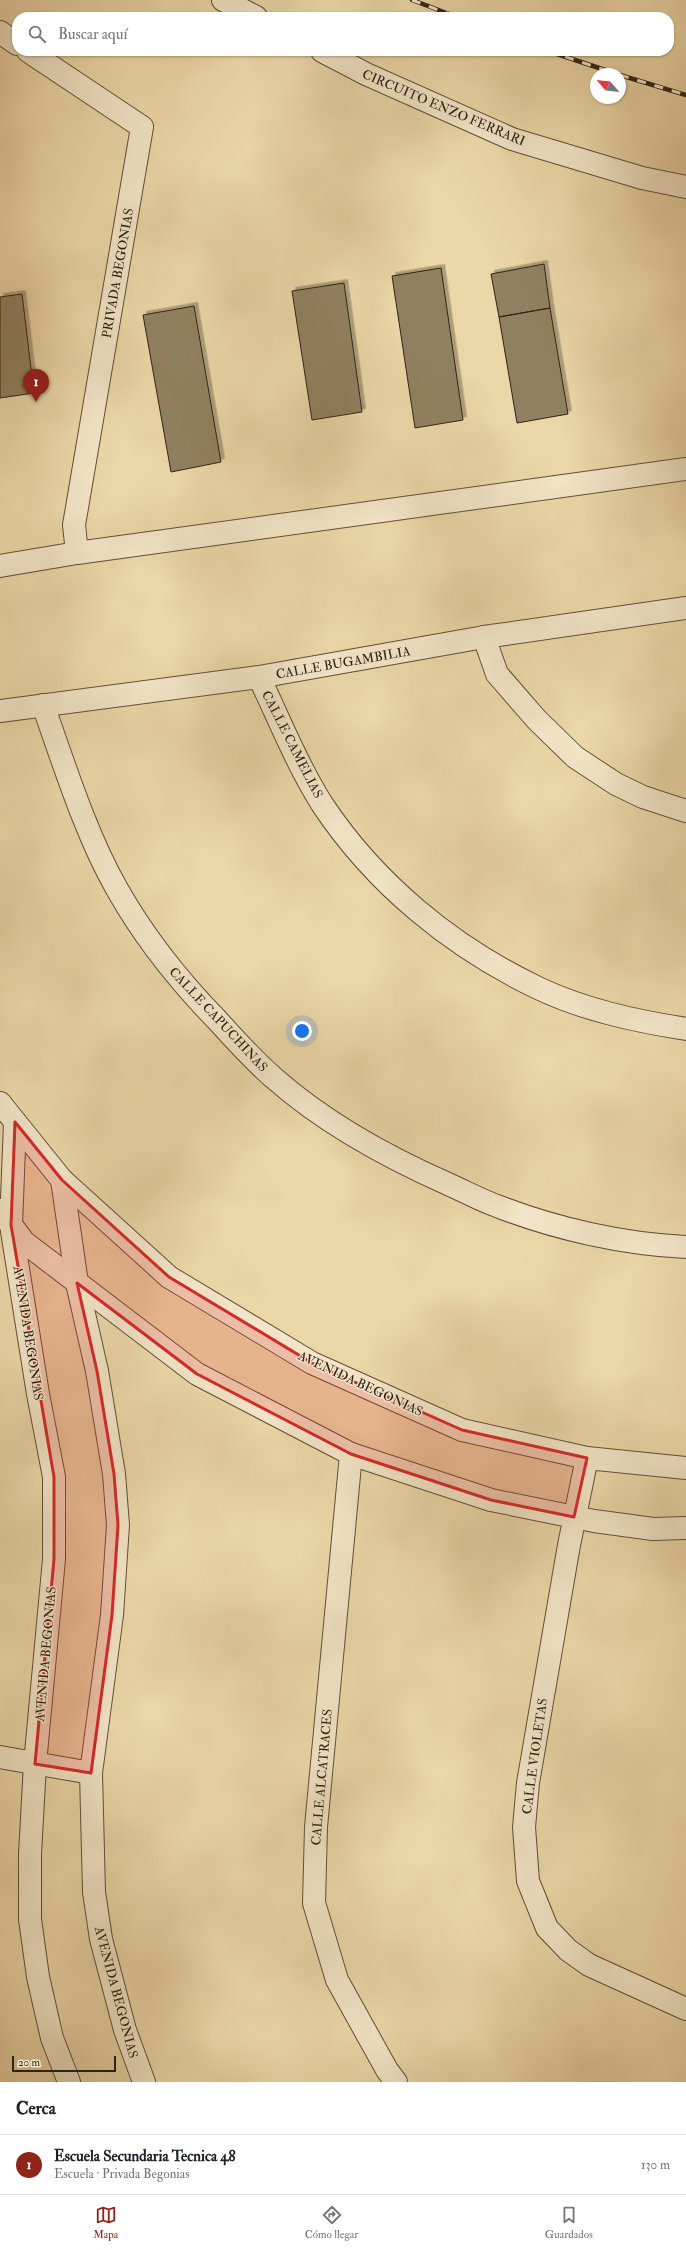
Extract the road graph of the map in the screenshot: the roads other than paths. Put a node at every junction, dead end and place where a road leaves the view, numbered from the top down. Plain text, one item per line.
1 (223, 0) edge
2 (246, 12) edge
3 (0, 32) edge
4 (12, 40) edge
5 (36, 56) edge
6 (332, 56) edge
7 (686, 187) edge
8 (686, 469) edge
9 (77, 553) junction
10 (0, 566) edge
11 (686, 608) edge
12 (484, 637) junction
13 (259, 676) junction
14 (43, 705) junction
15 (0, 711) edge
16 (686, 811) edge
17 (686, 1029) edge
18 (0, 1103) edge
19 (15, 1122) junction
20 (62, 1180) junction
21 (6, 1217) edge
22 (686, 1247) edge
23 (77, 1282) junction
24 (351, 1454) junction
25 (587, 1458) junction
26 (686, 1468) edge
27 (574, 1517) junction
28 (686, 1528) edge
29 (0, 1757) edge
30 (35, 1764) junction
31 (91, 1773) junction
32 (686, 2009) edge
33 (69, 2082) edge
34 (144, 2082) edge
35 (396, 2082) edge

1 - 2 street
3 - 4 street
5 - 9 street, PRIVADA BEGONIAS
6 - 7 street, CIRCUITO ENZO FERRARI
8 - 9 street
9 - 10 street
11 - 12 street, CALLE BUGAMBILIA
12 - 13 street, CALLE BUGAMBILIA
12 - 16 street
13 - 14 street, CALLE BUGAMBILIA
13 - 17 street, CALLE CAMELIAS
14 - 15 street, CALLE BUGAMBILIA
14 - 22 street, CALLE CAPUCHINAS
18 - 19 street, AVENIDA BEGONIAS
19 - 20 street, AVENIDA BEGONIAS
19 - 21 street, AVENIDA BEGONIAS
20 - 23 street, AVENIDA BEGONIAS
20 - 25 street, AVENIDA BEGONIAS
21 - 23 street, AVENIDA BEGONIAS
21 - 30 street, AVENIDA BEGONIAS
23 - 24 street, AVENIDA BEGONIAS
23 - 31 street, AVENIDA BEGONIAS
24 - 27 street, AVENIDA BEGONIAS
24 - 35 street, CALLE ALCATRACES
25 - 26 street, AVENIDA BEGONIAS
25 - 27 street, CALLE VIOLETAS
27 - 28 street, AVENIDA BEGONIAS
27 - 32 street, CALLE VIOLETAS
29 - 30 street
30 - 31 street
30 - 33 street, AVENIDA BEGONIAS
31 - 34 street, AVENIDA BEGONIAS

